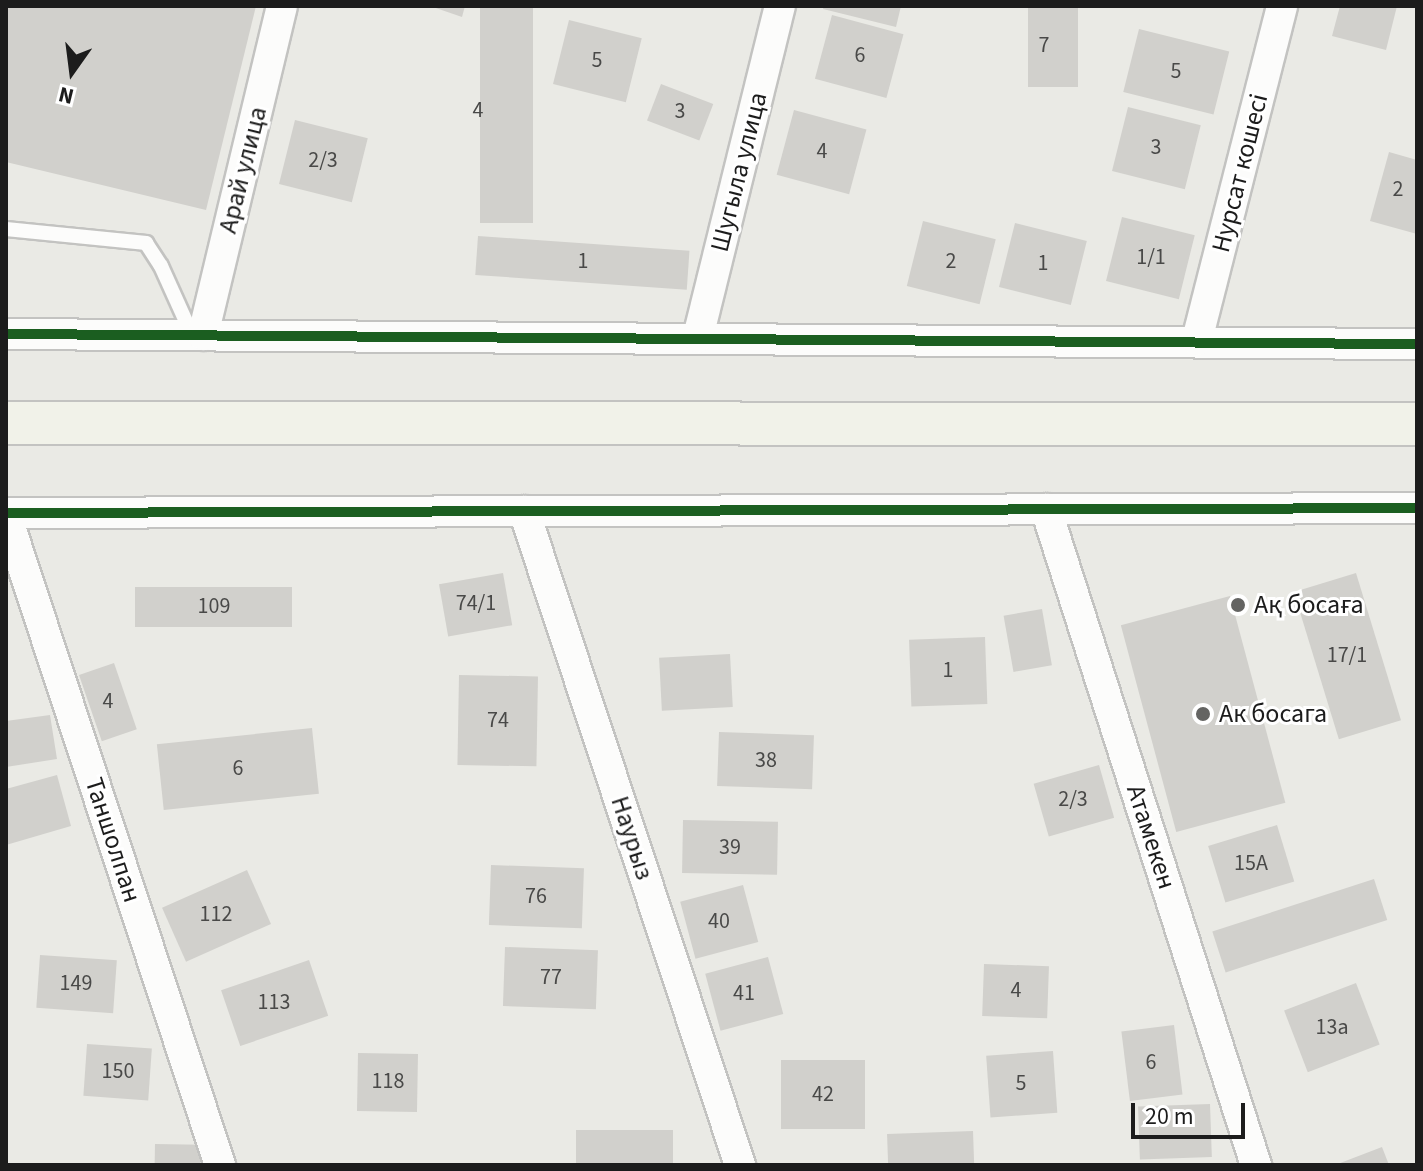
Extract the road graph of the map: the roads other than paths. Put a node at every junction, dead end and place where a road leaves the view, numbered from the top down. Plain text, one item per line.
1 (282, 6) edge
2 (780, 6) edge
3 (1282, 6) edge
4 (6, 229) edge
5 (6, 334) edge
6 (197, 335) junction
7 (698, 337) junction
8 (1197, 340) junction
9 (1417, 344) edge
10 (6, 423) edge
11 (1417, 424) edge
12 (1417, 508) edge
13 (1046, 509) junction
14 (524, 511) junction
15 (6, 514) edge
16 (220, 1165) edge
17 (740, 1165) edge
18 (1256, 1165) edge

1 - 6 street, Арай улица
2 - 7 street, Шугыла улица
3 - 8 street, Нурсат кошесi
4 - 6 lane
5 - 6 street
6 - 7 street
7 - 8 street
8 - 9 street
10 - 11 main road
12 - 13 street
13 - 14 street
13 - 18 street, Атамекен
14 - 15 street
14 - 17 street, Наурыз
15 - 16 street, Таншолпан

